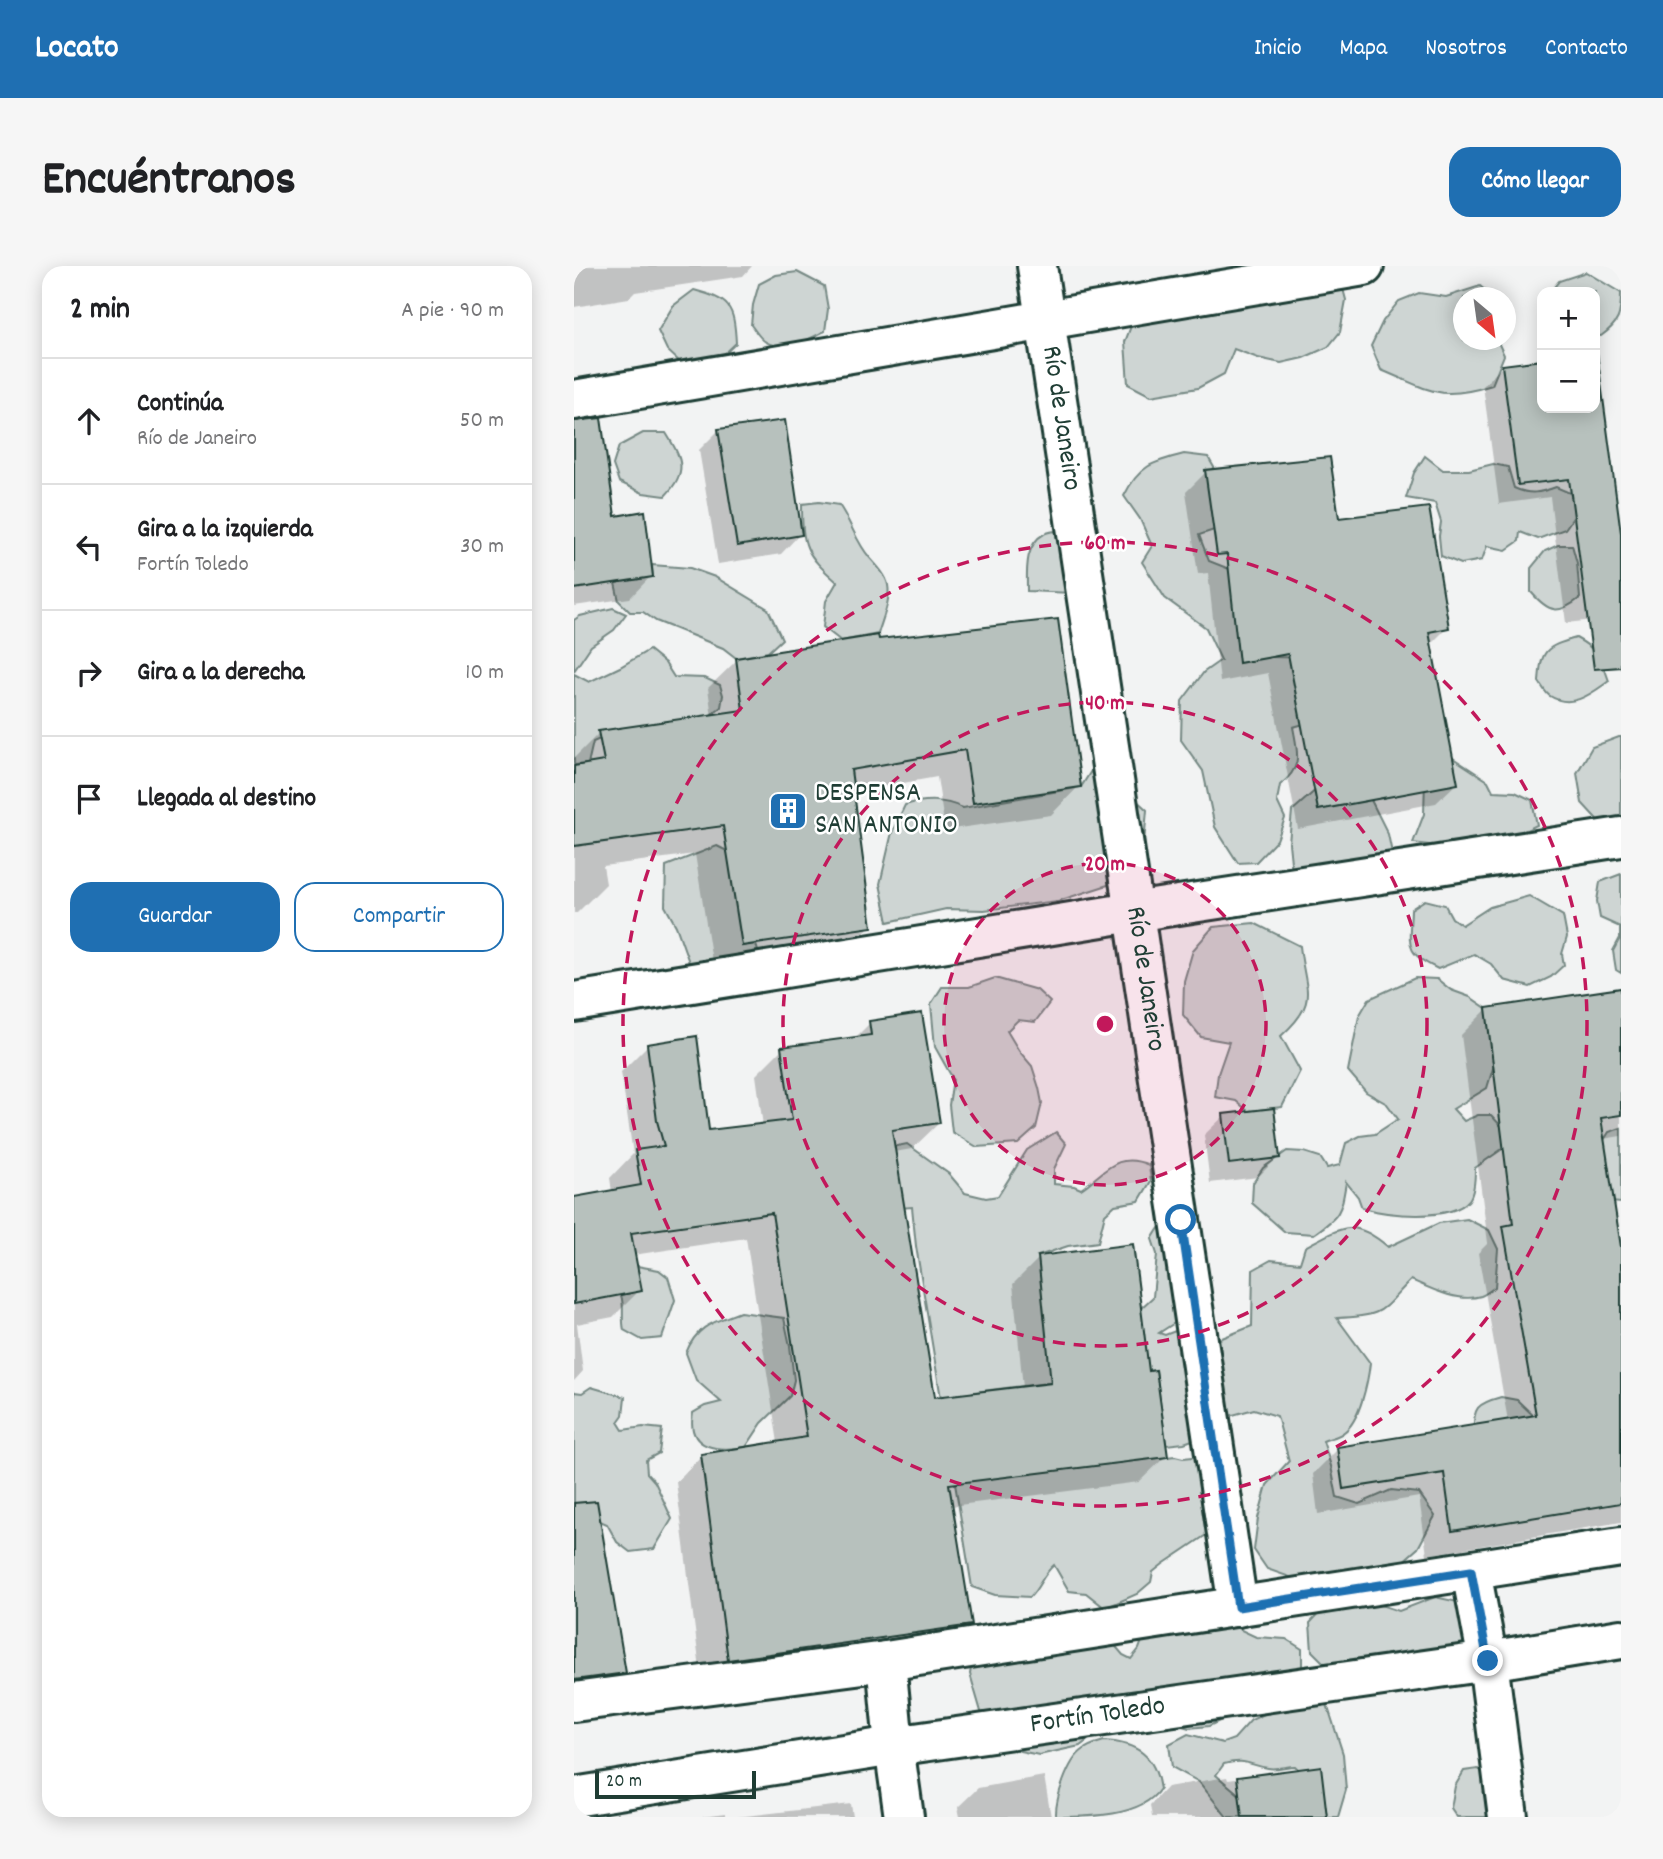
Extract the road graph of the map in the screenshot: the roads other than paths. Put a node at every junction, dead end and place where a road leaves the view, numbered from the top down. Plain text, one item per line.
1 (1037, 266) edge
2 (1364, 266) edge
3 (1045, 319) junction
4 (574, 400) edge
5 (1621, 838) edge
6 (1133, 912) junction
7 (574, 1002) edge
8 (1621, 1547) edge
9 (1471, 1571) junction
10 (1238, 1607) junction
11 (1621, 1639) edge
12 (887, 1661) junction
13 (1488, 1661) junction
14 (574, 1702) edge
15 (894, 1746) junction
16 (574, 1797) edge
17 (904, 1817) edge
18 (1508, 1817) edge

1 - 3 street, Río de Janeiro
2 - 3 street
3 - 4 street
3 - 6 street, Río de Janeiro
5 - 6 street
6 - 7 street
6 - 10 street, Río de Janeiro
8 - 9 street
9 - 10 street
9 - 13 street
10 - 12 street
11 - 13 street, Fortín Toledo
12 - 14 street
12 - 15 street
13 - 15 street, Fortín Toledo
13 - 18 street
15 - 16 street, Fortín Toledo
15 - 17 street

